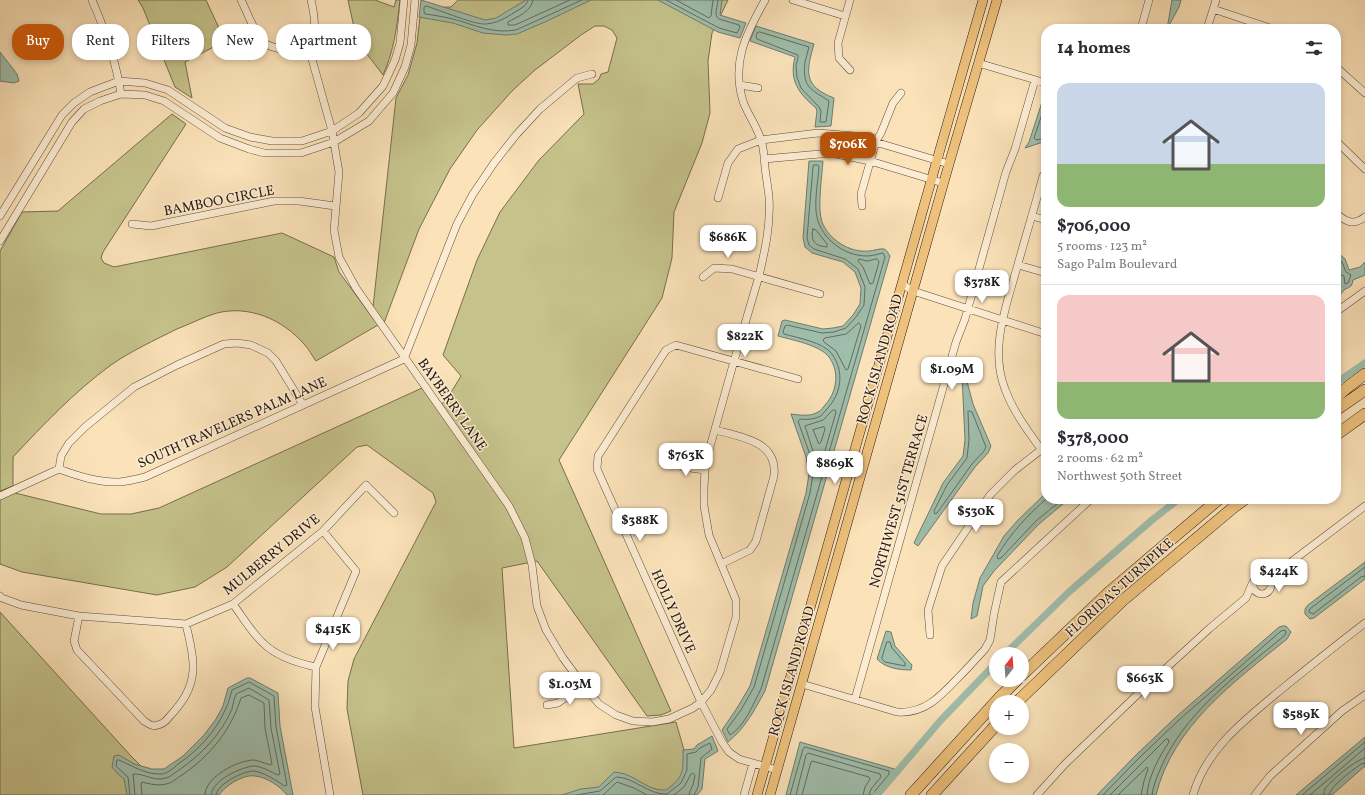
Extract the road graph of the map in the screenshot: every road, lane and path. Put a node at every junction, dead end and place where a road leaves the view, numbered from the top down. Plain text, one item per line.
1 (92, 0) edge
2 (242, 0) edge
3 (311, 0) edge
4 (404, 0) edge
5 (415, 0) edge
6 (765, 0) edge
7 (793, 0) edge
8 (850, 0) edge
9 (984, 0) edge
10 (997, 0) edge
11 (1149, 0) edge
12 (1216, 0) edge
13 (1213, 9) junction
14 (845, 16) junction
15 (314, 24) edge
16 (1142, 24) edge
17 (1208, 24) edge
18 (1258, 24) edge
19 (276, 48) edge
20 (312, 60) edge
21 (978, 63) junction
22 (850, 70) dead end
23 (1341, 71) edge
24 (592, 74) dead end
25 (1035, 80) junction
26 (119, 81) junction
27 (1041, 82) edge
28 (740, 85) junction
29 (758, 88) dead end
30 (1364, 91) edge
31 (901, 93) dead end
32 (121, 94) junction
33 (332, 130) junction
34 (761, 140) junction
35 (334, 142) junction
36 (876, 142) junction
37 (1341, 147) edge
38 (764, 159) junction
39 (937, 160) junction
40 (870, 161) junction
41 (949, 164) junction
42 (1365, 169) edge
43 (931, 180) junction
44 (1041, 183) edge
45 (943, 184) junction
46 (718, 198) dead end
47 (335, 206) junction
48 (862, 206) dead end
49 (0, 216) edge
50 (1032, 216) junction
51 (1365, 217) edge
52 (1341, 218) edge
53 (1041, 219) edge
54 (132, 224) dead end
55 (0, 241) edge
56 (1018, 265) junction
57 (1041, 272) edge
58 (759, 276) junction
59 (704, 277) dead end
60 (902, 284) junction
61 (913, 291) junction
62 (1365, 291) edge
63 (820, 294) dead end
64 (1341, 308) edge
65 (968, 309) junction
66 (1002, 321) junction
67 (1041, 333) edge
68 (404, 359) junction
69 (734, 361) junction
70 (1365, 374) edge
71 (798, 379) dead end
72 (1365, 390) edge
73 (1341, 393) edge
74 (303, 405) junction
75 (1341, 407) edge
76 (1365, 414) edge
77 (715, 430) junction
78 (1341, 431) edge
79 (1041, 443) edge
80 (1041, 449) edge
81 (678, 462) dead end
82 (59, 469) junction
83 (705, 470) junction
84 (0, 496) edge
85 (1086, 504) edge
86 (1213, 504) edge
87 (1238, 504) edge
88 (1365, 506) edge
89 (394, 513) dead end
90 (323, 531) junction
91 (721, 564) junction
92 (1279, 571) junction
93 (1263, 576) junction
94 (1252, 584) junction
95 (1271, 588) junction
96 (1261, 594) junction
97 (0, 596) edge
98 (1246, 598) junction
99 (233, 604) junction
100 (79, 616) junction
101 (186, 624) junction
102 (1365, 624) edge
103 (930, 635) dead end
104 (316, 667) junction
105 (1029, 668) edge
106 (802, 684) junction
107 (583, 685) junction
108 (1010, 687) edge
109 (1365, 694) edge
110 (1024, 695) edge
111 (855, 699) junction
112 (701, 702) junction
113 (547, 705) dead end
114 (989, 733) edge
115 (753, 763) junction
116 (766, 767) junction
117 (777, 770) junction
118 (330, 795) edge
119 (744, 795) edge
120 (757, 795) edge
121 (770, 795) edge
122 (911, 795) edge
123 (932, 795) edge
124 (1036, 795) edge
125 (1193, 795) edge
126 (1255, 795) edge

1 - 26 street
2 - 19 street
3 - 15 street, BAYBERRY LANE
4 - 33 street
5 - 35 street
6 - 28 street
7 - 14 street
8 - 14 street
9 - 39 main road, ROCK ISLAND ROAD
10 - 21 main road, ROCK ISLAND ROAD
11 - 16 street
12 - 13 street
13 - 17 street
13 - 18 street
14 - 22 street
20 - 33 street, BAYBERRY LANE
21 - 25 street
21 - 41 main road, ROCK ISLAND ROAD
23 - 30 street
24 - 68 street
25 - 27 street
25 - 65 street, NORTHWEST 51ST TERRACE
26 - 32 street
26 - 33 street
26 - 49 street
28 - 29 street
28 - 34 street
31 - 36 street
32 - 35 street
32 - 55 street
33 - 35 street, BAYBERRY LANE
34 - 36 street
34 - 38 street
34 - 46 street
35 - 47 street, BAYBERRY LANE
36 - 39 street
36 - 40 street
37 - 42 street
38 - 40 street
38 - 58 street
39 - 41 street
39 - 43 main road, ROCK ISLAND ROAD
40 - 43 street
40 - 48 street
41 - 45 main road, ROCK ISLAND ROAD
43 - 45 street
43 - 60 main road, ROCK ISLAND ROAD
44 - 50 street
45 - 61 main road, ROCK ISLAND ROAD
47 - 54 street, BAMBOO CIRCLE
47 - 68 street, BAYBERRY LANE
50 - 53 street
50 - 56 street
51 - 52 street
56 - 57 street
56 - 66 street
58 - 59 street
58 - 63 street
58 - 69 street
60 - 61 street
60 - 116 main road, ROCK ISLAND ROAD
61 - 65 street
61 - 106 main road, ROCK ISLAND ROAD
62 - 64 street
65 - 66 street
65 - 111 street, NORTHWEST 51ST TERRACE
66 - 67 street
66 - 79 street
68 - 74 street, SOUTH TRAVELERS PALM LANE
68 - 107 street, BAYBERRY LANE
69 - 71 street, HOLLY DRIVE
69 - 77 street
69 - 112 street, HOLLY DRIVE
70 - 73 highway
72 - 75 highway
74 - 82 street, SOUTH TRAVELERS PALM LANE
74 - 82 street
76 - 78 highway
77 - 83 street
77 - 91 street
80 - 103 street
81 - 83 street
82 - 84 street
83 - 91 street
85 - 111 street
86 - 105 highway, FLORIDA'S TURNPIKE
87 - 110 highway, FLORIDA'S TURNPIKE
88 - 92 street
89 - 90 street, MULBERRY DRIVE
90 - 99 street, MULBERRY DRIVE
90 - 104 street
91 - 112 street
92 - 93 street
92 - 95 street
93 - 94 street
93 - 95 street
94 - 96 street
94 - 98 street
95 - 96 street
96 - 98 street
97 - 100 street, MULBERRY DRIVE
98 - 124 street
99 - 101 street, MULBERRY DRIVE
99 - 104 street
100 - 101 street, MULBERRY DRIVE
100 - 101 street
102 - 125 street
104 - 118 street
106 - 111 street
106 - 117 main road, ROCK ISLAND ROAD
107 - 112 street, BAYBERRY LANE
107 - 113 street
108 - 122 highway
109 - 126 street
112 - 115 street, HOLLY DRIVE
114 - 123 highway
115 - 116 street, HOLLY DRIVE
115 - 119 street
116 - 117 street, HOLLY DRIVE
116 - 120 main road, ROCK ISLAND ROAD
117 - 121 main road, ROCK ISLAND ROAD

